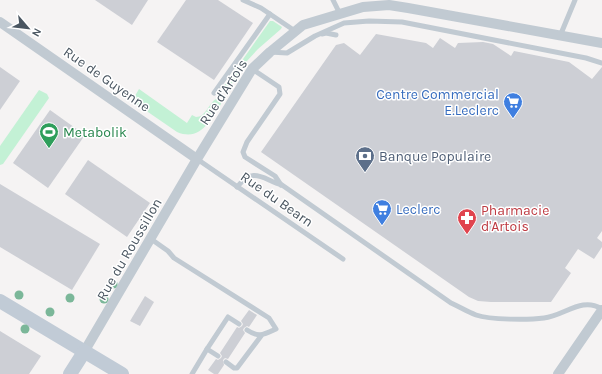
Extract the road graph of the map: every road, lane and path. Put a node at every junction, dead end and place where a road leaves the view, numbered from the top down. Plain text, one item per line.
1 (243, 0) edge
2 (333, 0) edge
3 (575, 0) edge
4 (270, 14) junction
5 (340, 14) junction
6 (0, 22) edge
7 (295, 31) junction
8 (336, 35) dead end
9 (315, 36) junction
10 (560, 36) junction
11 (602, 43) edge
12 (270, 52) junction
13 (602, 63) edge
14 (252, 69) junction
15 (214, 93) dead end
16 (197, 159) junction
17 (282, 185) junction
18 (236, 186) junction
19 (151, 239) junction
20 (343, 259) dead end
21 (0, 301) edge
22 (602, 309) edge
23 (239, 324) dead end
24 (247, 330) dead end
25 (261, 336) junction
26 (207, 349) junction
27 (84, 352) junction
28 (218, 356) dead end
29 (226, 362) dead end
30 (70, 374) edge
31 (122, 374) edge
32 (192, 374) edge
33 (558, 374) edge

1 - 4 lane
2 - 5 lane
3 - 10 lane
4 - 7 lane
4 - 15 lane
5 - 7 street, Rue d'Artois
5 - 10 street, Rue d'Artois
6 - 16 street, Rue de Guyenne
7 - 12 street, Rue d'Artois
8 - 9 lane
9 - 12 lane
9 - 13 lane
10 - 11 street, Rue d'Artois
12 - 14 street, Rue d'Artois
14 - 16 street, Rue d'Artois
14 - 17 lane
16 - 18 lane, Rue du Bearn
16 - 19 street, Rue du Roussillon
17 - 18 lane
17 - 22 lane
18 - 20 lane, Rue du Bearn
19 - 25 lane
19 - 27 street, Rue du Roussillon
21 - 27 street
22 - 33 street
23 - 26 lane
24 - 25 lane
25 - 29 lane
26 - 28 lane
26 - 32 lane
27 - 30 street
27 - 31 street

